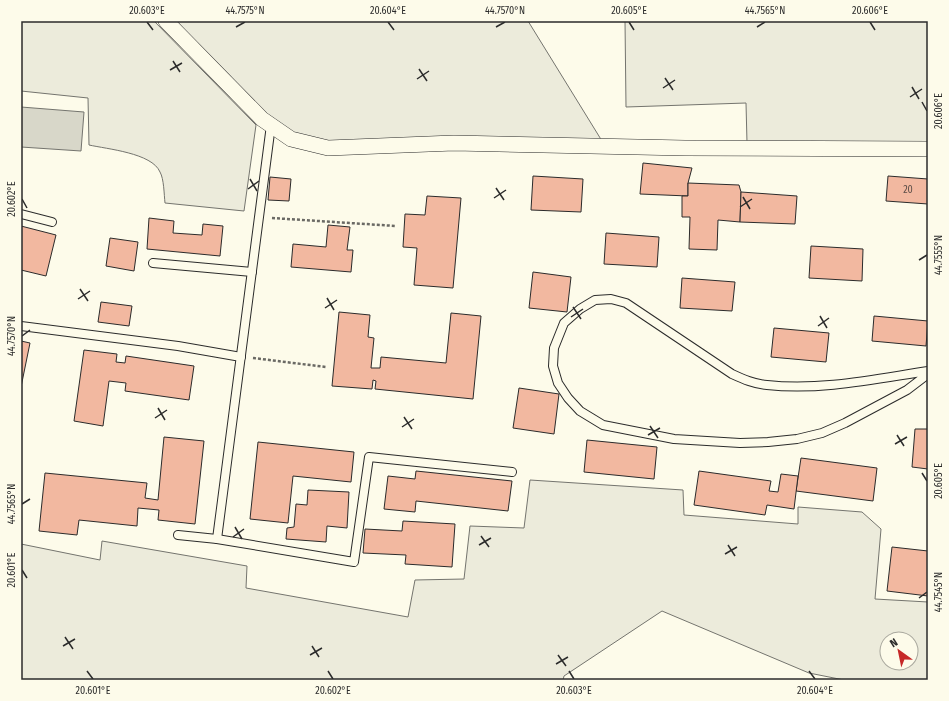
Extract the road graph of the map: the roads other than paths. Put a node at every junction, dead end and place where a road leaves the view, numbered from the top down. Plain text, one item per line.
1 (166, 21) edge
2 (271, 125) junction
3 (928, 149) edge
4 (21, 214) edge
5 (52, 222) dead end
6 (153, 263) dead end
7 (252, 272) junction
8 (21, 326) edge
9 (241, 357) junction
10 (928, 372) edge
11 (512, 472) dead end
12 (178, 534) dead end
13 (217, 539) junction

1 - 2 street
2 - 3 street
2 - 7 lane
4 - 5 lane
6 - 7 lane
7 - 9 lane
8 - 9 lane
9 - 13 lane
10 - 10 lane
11 - 13 lane
12 - 13 lane

